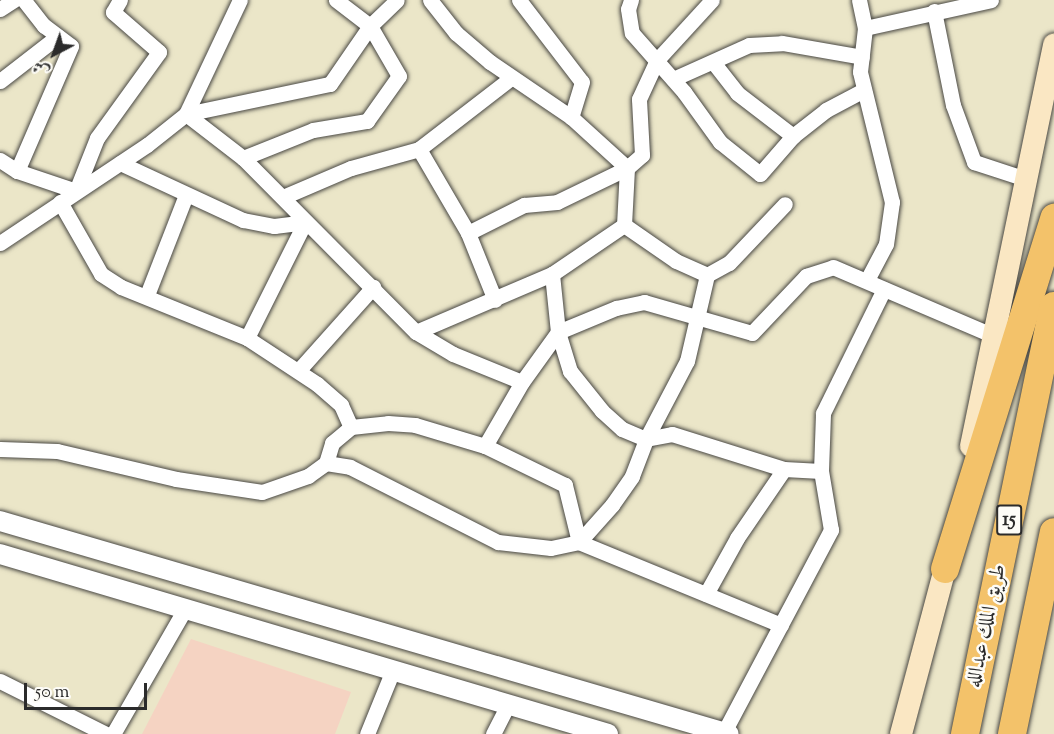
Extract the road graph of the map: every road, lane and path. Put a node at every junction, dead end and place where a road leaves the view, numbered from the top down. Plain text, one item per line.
1 (14, 0) edge
2 (24, 0) edge
3 (120, 0) edge
4 (240, 0) edge
5 (336, 0) edge
6 (398, 0) edge
7 (430, 0) edge
8 (519, 0) edge
9 (712, 0) edge
10 (856, 0) edge
11 (991, 0) edge
12 (625, 3) edge
13 (0, 9) edge
14 (934, 11) junction
15 (370, 27) junction
16 (865, 28) junction
17 (58, 36) junction
18 (1054, 44) edge
19 (862, 57) junction
20 (657, 60) junction
21 (713, 62) junction
22 (512, 78) junction
23 (674, 79) junction
24 (0, 81) edge
25 (864, 90) junction
26 (186, 114) junction
27 (571, 117) junction
28 (793, 136) junction
29 (419, 149) junction
30 (243, 158) junction
31 (0, 159) edge
32 (120, 163) junction
33 (627, 168) junction
34 (17, 171) junction
35 (1026, 179) junction
36 (76, 191) junction
37 (186, 195) junction
38 (283, 197) junction
39 (60, 202) junction
40 (785, 204) dead end
41 (1054, 218) edge
42 (305, 222) junction
43 (624, 225) junction
44 (468, 233) junction
45 (0, 243) edge
46 (552, 274) junction
47 (707, 275) junction
48 (867, 280) junction
49 (373, 287) junction
50 (884, 289) junction
51 (147, 294) junction
52 (495, 300) junction
53 (1054, 306) edge
54 (698, 319) junction
55 (416, 332) junction
56 (558, 332) junction
57 (994, 336) junction
58 (247, 338) junction
59 (298, 371) junction
60 (522, 382) junction
61 (351, 427) junction
62 (646, 439) junction
63 (484, 446) junction
64 (0, 449) edge
65 (326, 464) junction
66 (784, 469) junction
67 (820, 471) junction
68 (0, 521) edge
69 (1054, 532) edge
70 (579, 542) junction
71 (0, 554) edge
72 (945, 569) junction
73 (706, 594) junction
74 (185, 609) junction
75 (781, 625) junction
76 (393, 670) junction
77 (0, 681) edge
78 (508, 704) junction
79 (727, 733) edge
80 (106, 734) edge
81 (113, 734) edge
82 (367, 734) edge
83 (494, 734) edge
84 (608, 734) edge
85 (901, 734) edge
86 (965, 734) edge
87 (1012, 734) edge

1 - 13 street
2 - 17 street
3 - 36 street
4 - 26 street
5 - 15 street
6 - 15 street
7 - 22 street
8 - 27 street
9 - 20 street
10 - 16 street
11 - 14 street
12 - 20 street
14 - 16 street
14 - 35 street
15 - 26 street
15 - 30 street
16 - 19 street
17 - 24 street
17 - 34 street
18 - 35 main road
19 - 21 street
19 - 25 street
20 - 23 street
20 - 33 street
21 - 23 street
21 - 28 street
22 - 27 street
22 - 29 street
23 - 28 street
25 - 28 street
25 - 48 street
26 - 30 street
26 - 32 street
27 - 33 street
29 - 38 street
29 - 44 street
30 - 38 street
31 - 34 street
32 - 36 street
32 - 37 street
33 - 43 street
33 - 44 street
34 - 36 street
35 - 57 main road
36 - 39 street
37 - 42 street
37 - 51 street
38 - 42 street
39 - 45 street
39 - 51 street
40 - 47 street
41 - 72 highway
42 - 49 street
42 - 58 street
43 - 46 street
43 - 47 street
44 - 52 street
46 - 52 street
46 - 56 street
47 - 54 street
48 - 50 street
48 - 54 street
49 - 55 street
49 - 59 street
50 - 57 street
50 - 67 street
51 - 58 street
52 - 55 street
53 - 86 highway, طريق الملك عبدالله / 15
54 - 56 street
54 - 62 street
55 - 60 street
56 - 60 street
56 - 62 street
57 - 72 main road
58 - 59 street
59 - 61 street
60 - 63 street
61 - 63 street
61 - 65 street
62 - 66 street
62 - 70 street
63 - 70 street
64 - 65 street
65 - 70 street
66 - 67 street
66 - 73 street
67 - 75 street
68 - 79 street
69 - 87 highway, 15
70 - 73 street
71 - 74 street
72 - 85 main road
73 - 75 street
74 - 76 street
74 - 81 street
75 - 79 street
76 - 78 street
76 - 82 street
77 - 80 street
78 - 83 street
78 - 84 street

